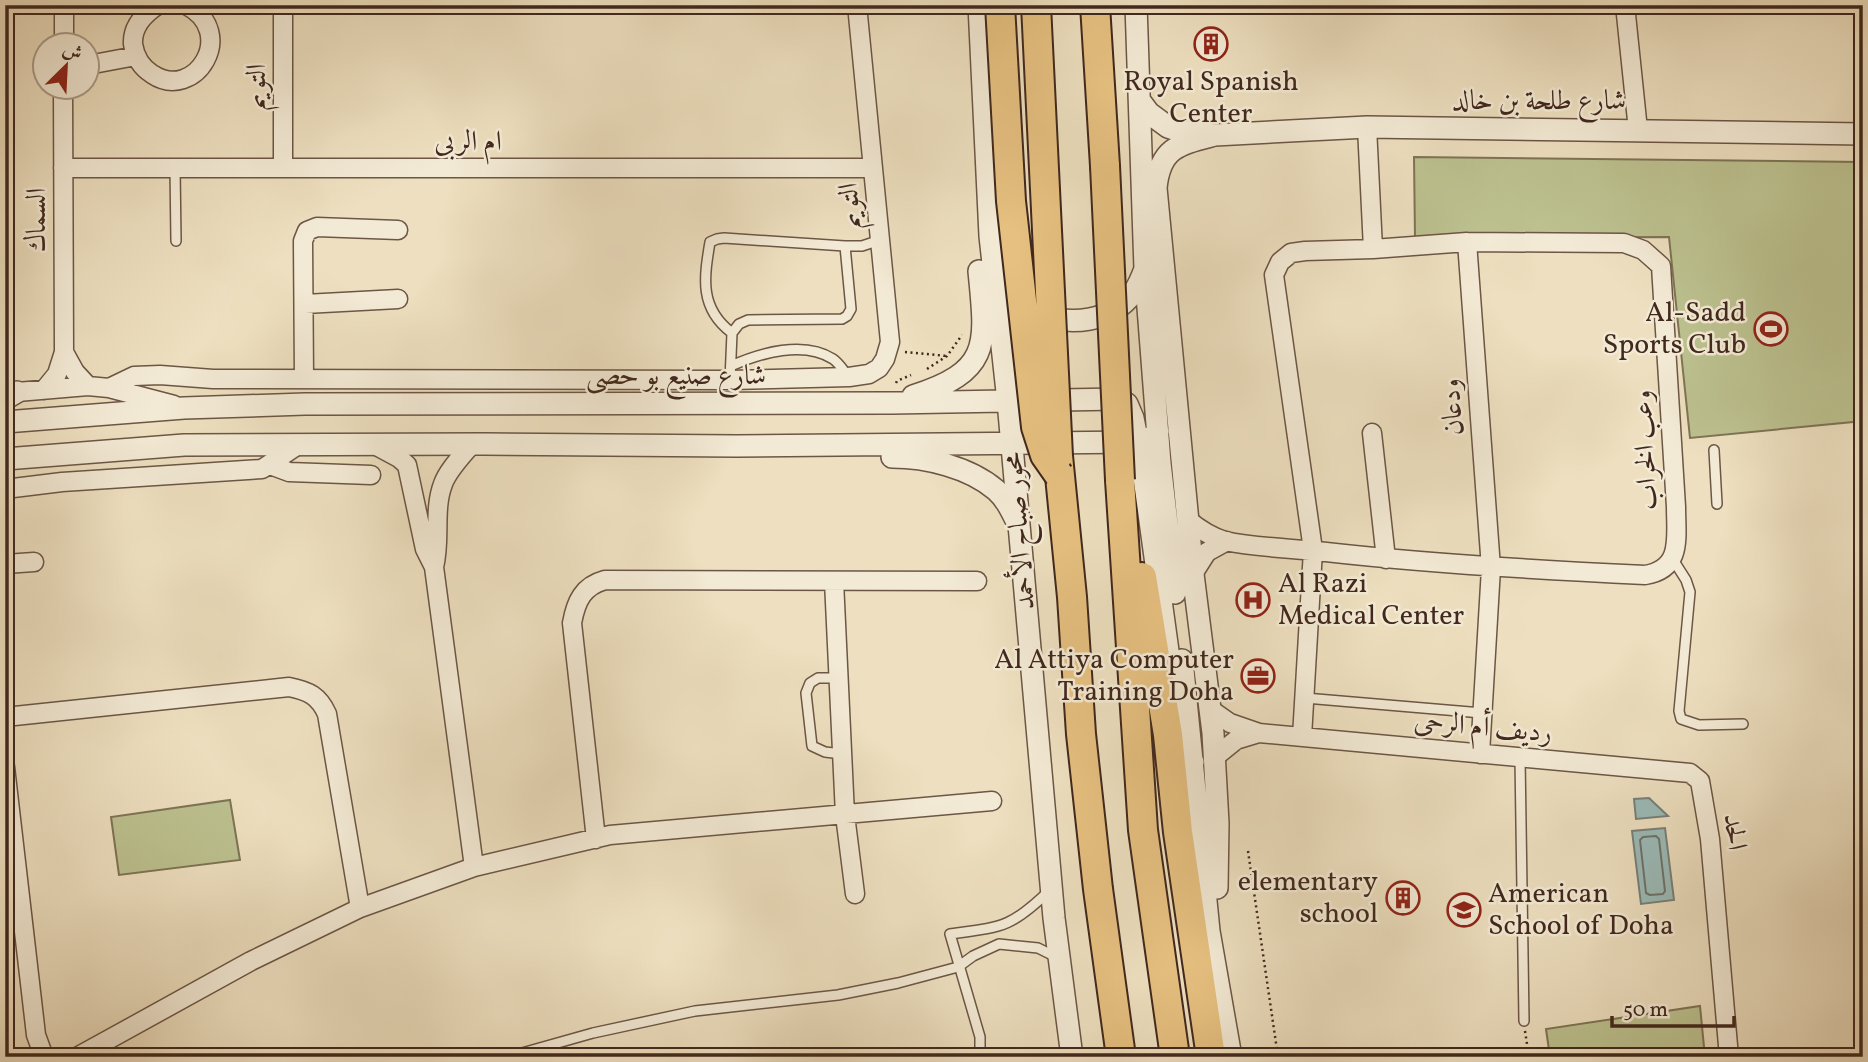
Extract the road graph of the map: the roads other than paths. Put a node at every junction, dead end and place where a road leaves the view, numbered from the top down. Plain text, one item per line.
1 (64, 5) edge
2 (158, 5) edge
3 (186, 5) edge
4 (283, 5) edge
5 (857, 5) edge
6 (979, 5) edge
7 (1000, 5) edge
8 (1036, 5) edge
9 (1095, 5) edge
10 (1136, 5) edge
11 (1625, 5) edge
12 (64, 32) edge
13 (136, 56) junction
14 (102, 62) edge
15 (63, 102) edge
16 (1140, 102) junction
17 (1367, 128) junction
18 (1638, 130) junction
19 (1863, 134) edge
20 (1215, 135) junction
21 (63, 168) junction
22 (175, 168) junction
23 (283, 168) junction
24 (873, 168) junction
25 (398, 230) dead end
26 (990, 236) junction
27 (880, 240) junction
28 (176, 241) dead end
29 (1468, 242) junction
30 (845, 246) junction
31 (1373, 249) junction
32 (1145, 269) junction
33 (398, 299) dead end
34 (305, 304) junction
35 (732, 332) junction
36 (64, 352) junction
37 (730, 373) junction
38 (849, 377) junction
39 (304, 379) junction
40 (88, 386) junction
41 (109, 388) junction
42 (44, 390) junction
43 (9, 394) edge
44 (1008, 401) junction
45 (892, 403) junction
46 (184, 408) junction
47 (5, 422) edge
48 (1158, 432) junction
49 (1372, 433) dead end
50 (1137, 442) junction
51 (1012, 443) junction
52 (373, 444) junction
53 (472, 444) junction
54 (298, 445) junction
55 (737, 446) junction
56 (1714, 450) dead end
57 (5, 459) edge
58 (270, 465) junction
59 (371, 475) dead end
60 (1059, 475) junction
61 (5, 489) edge
62 (1717, 504) dead end
63 (1188, 520) junction
64 (1019, 526) junction
65 (1123, 529) junction
66 (1227, 541) junction
67 (1313, 550) junction
68 (1672, 558) junction
69 (1386, 559) junction
70 (34, 562) dead end
71 (5, 564) edge
72 (434, 567) junction
73 (1491, 568) junction
74 (1193, 574) junction
75 (834, 581) junction
76 (977, 581) dead end
77 (839, 678) junction
78 (1305, 698) junction
79 (1210, 709) junction
80 (1482, 713) junction
81 (5, 717) edge
82 (1743, 724) dead end
83 (1259, 733) junction
84 (1302, 737) junction
85 (842, 754) junction
86 (1480, 754) junction
87 (1215, 757) junction
88 (1520, 758) junction
89 (1193, 762) junction
90 (5, 767) edge
91 (1699, 781) joint
92 (992, 801) dead end
93 (845, 815) junction
94 (596, 839) junction
95 (474, 867) junction
96 (1051, 888) junction
97 (855, 894) dead end
98 (360, 908) junction
99 (1209, 932) junction
100 (1058, 958) junction
101 (958, 967) junction
102 (1524, 1021) road end
103 (44, 1057) edge
104 (77, 1057) edge
105 (508, 1057) edge
106 (981, 1057) edge
107 (1072, 1057) edge
108 (1121, 1057) edge
109 (1175, 1057) edge
110 (1211, 1057) edge
111 (1231, 1057) edge
112 (1729, 1057) edge

1 - 12 street
2 - 13 street
3 - 13 street
4 - 23 street, التويم
5 - 24 street, التويم
6 - 26 street, محور صباح الأحمد
7 - 60 highway, bridge
8 - 60 highway, محور صباح الأحمد, bridge
9 - 65 highway, bridge
10 - 16 street
11 - 18 street
13 - 14 street
15 - 21 street, السماك
16 - 20 street, شارع طلحة بن خالد
16 - 32 street
17 - 18 street, شارع طلحة بن خالد
17 - 20 street, شارع طلحة بن خالد
17 - 31 street
18 - 19 street, شارع طلحة بن خالد
20 - 63 street, شارع طلحة بن خالد
21 - 22 street, ام الربى
21 - 36 street, السماك
22 - 23 street, ام الربى
22 - 28 lane
23 - 24 street, ام الربى
24 - 27 street, التويم
25 - 34 street
26 - 32 street
26 - 44 street, محور صباح الأحمد
26 - 45 street
27 - 30 lane
27 - 38 street, التويم
29 - 31 street, وعب الخراب
29 - 68 street, وعب الخراب
29 - 73 street, ودعان
30 - 35 lane
30 - 35 lane
31 - 67 street, وعب الخراب
32 - 48 street
33 - 34 street
34 - 39 street
35 - 37 lane
36 - 40 street
36 - 42 street, السماك
37 - 38 street, شارع صنيع بو حصى
37 - 38 lane
37 - 39 street, شارع صنيع بو حصى
39 - 41 street, شارع صنيع بو حصى
40 - 41 street, شارع صنيع بو حصى
40 - 42 street, شارع صنيع بو حصى
41 - 46 street, شارع صنيع بو حصى
42 - 43 street, شارع صنيع بو حصى
44 - 45 street, شارع صنيع بو حصى
44 - 50 street, شارع صنيع بو حصى
44 - 51 street, محور صباح الأحمد
45 - 46 street, شارع صنيع بو حصى
46 - 47 street, شارع صنيع بو حصى
48 - 50 street
48 - 89 street
49 - 69 street
50 - 51 street
50 - 89 street, شارع صنيع بو حصى
51 - 55 street
51 - 64 street, محور صباح الأحمد
52 - 53 street
52 - 54 street
52 - 72 street
53 - 55 street
53 - 72 street
54 - 57 street
54 - 58 street
55 - 64 street
56 - 62 lane
58 - 59 street
58 - 61 street
60 - 108 highway, محور صباح الأحمد
63 - 66 street
63 - 74 street
64 - 96 street, محور صباح الأحمد
65 - 109 highway
65 - 110 highway
66 - 67 street
66 - 74 street
67 - 69 street
67 - 78 street, وعب الخراب
68 - 73 street
68 - 82 lane
69 - 73 street
70 - 71 street
72 - 95 street
73 - 80 street, ودعان
74 - 79 street
75 - 76 street
75 - 77 street
75 - 94 street
77 - 85 street
77 - 85 lane
78 - 80 lane
78 - 84 street, وعب الخراب
79 - 83 street, رديف أم الرحى
79 - 87 street
80 - 86 street, ودعان
81 - 98 street
83 - 84 street, رديف أم الرحى
83 - 87 street, رديف أم الرحى
84 - 86 street, رديف أم الرحى
85 - 93 street
86 - 88 street, رديف أم الرحى
87 - 99 street
88 - 91 street, رديف أم الرحى
88 - 102 lane
89 - 99 street
90 - 103 street
91 - 112 street, الحد
92 - 93 street
93 - 94 street
93 - 97 street
94 - 95 street
95 - 98 street
96 - 100 street, محور صباح الأحمد
96 - 101 lane
98 - 104 street
99 - 111 street
100 - 101 lane
100 - 107 street, محور صباح الأحمد
101 - 105 lane
101 - 106 lane

